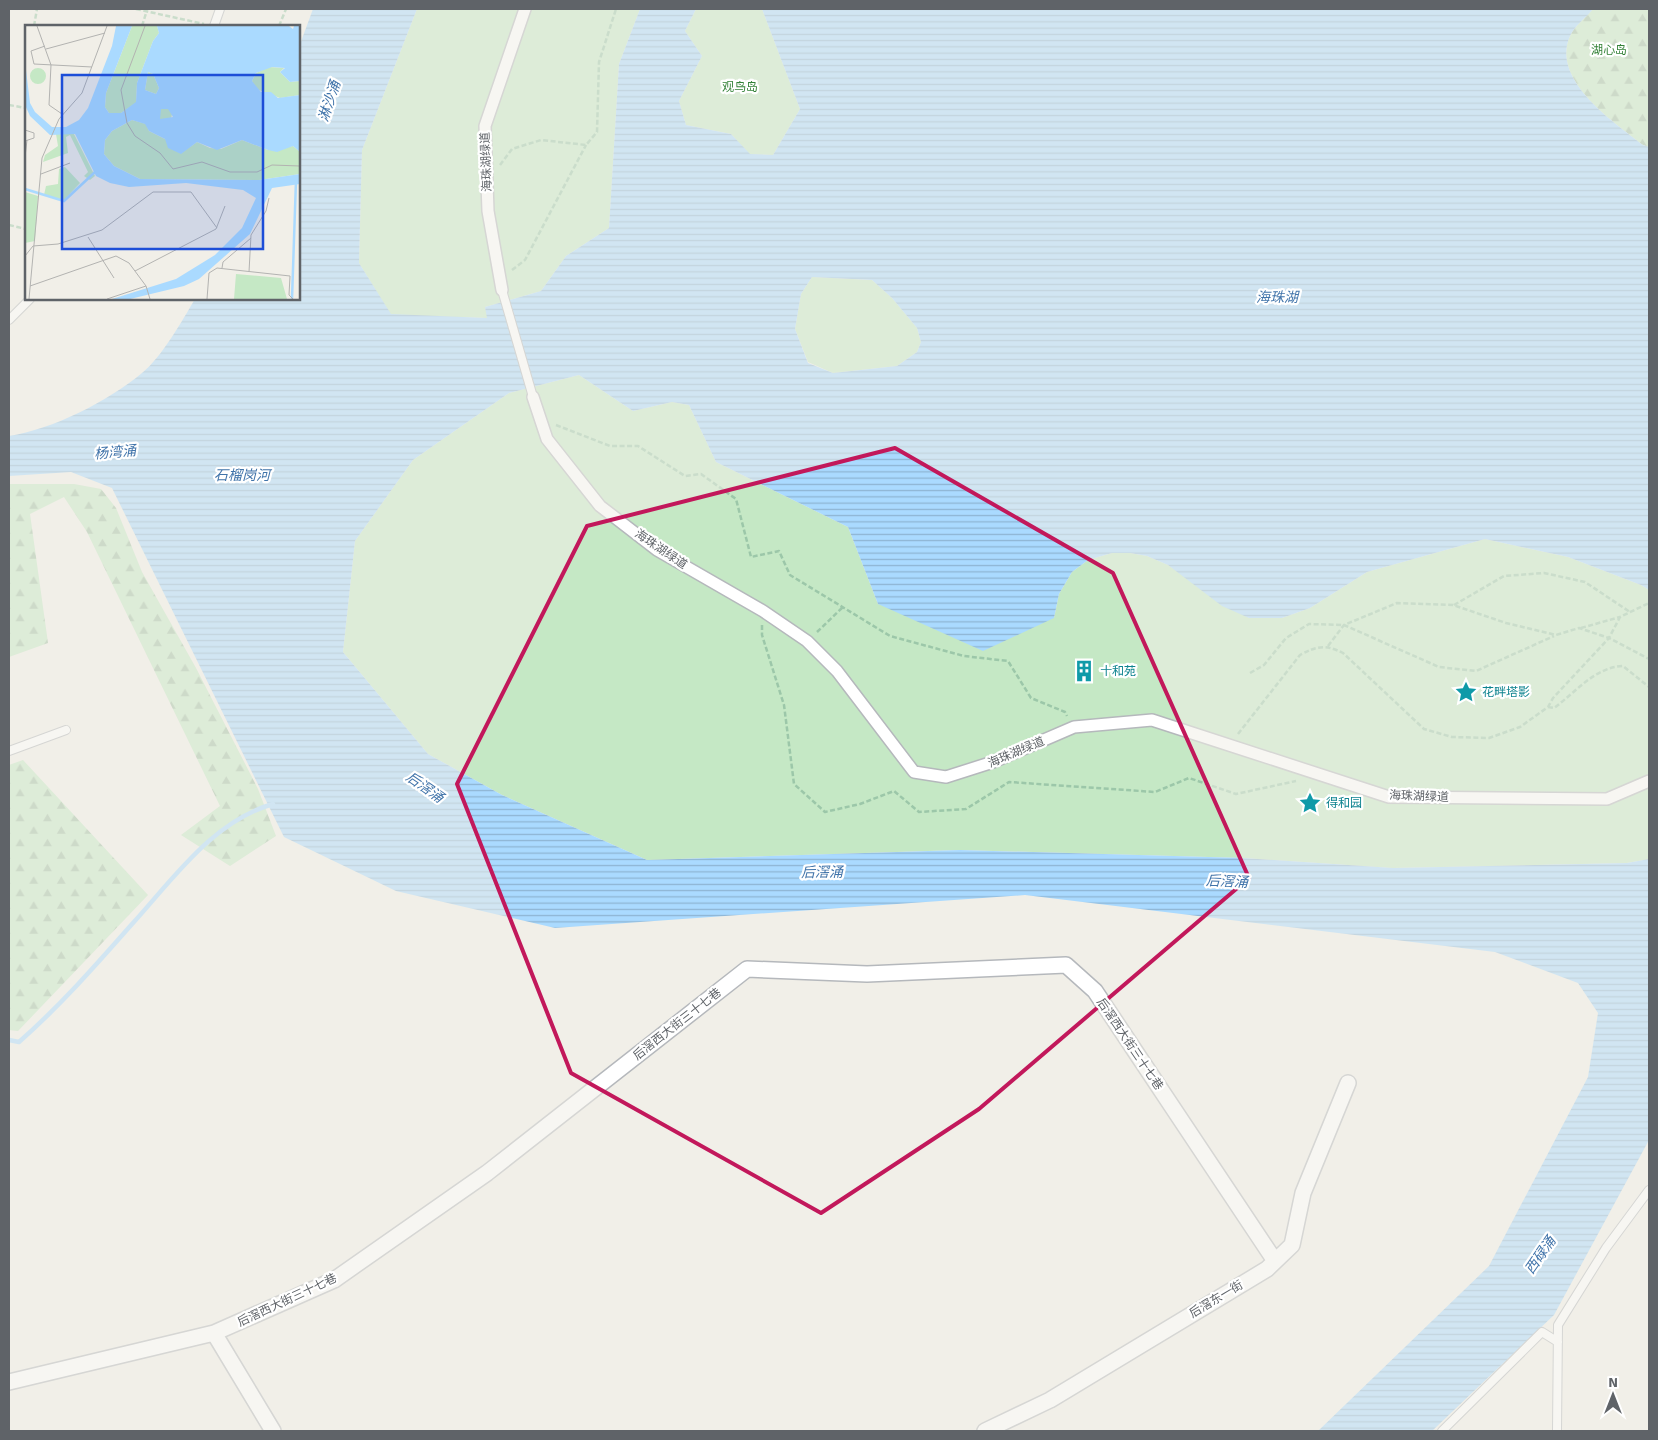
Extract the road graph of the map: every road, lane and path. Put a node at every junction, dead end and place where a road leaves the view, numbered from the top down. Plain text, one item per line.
1 (37, 9) edge
2 (136, 9) edge
3 (220, 9) edge
4 (286, 9) edge
5 (525, 9) edge
6 (616, 9) edge
7 (147, 10) edge
8 (34, 25) edge
9 (142, 25) edge
10 (210, 25) edge
11 (214, 25) edge
12 (279, 25) edge
13 (9, 105) edge
14 (25, 108) edge
15 (586, 146) junction
16 (487, 183) junction
17 (9, 225) edge
18 (25, 229) edge
19 (501, 277) junction
20 (502, 290) joint
21 (29, 300) edge
22 (9, 320) edge
23 (533, 397) joint
24 (540, 419) junction
25 (1649, 603) edge
26 (1453, 605) junction
27 (843, 607) junction
28 (1630, 612) junction
29 (1620, 617) junction
30 (1344, 625) junction
31 (1579, 628) junction
32 (1556, 635) junction
33 (1609, 638) junction
34 (807, 640) junction
35 (1328, 646) junction
36 (1649, 658) edge
37 (1250, 673) dead end
38 (1649, 687) edge
39 (1548, 707) junction
40 (1074, 727) junction
41 (66, 730) dead end
42 (1229, 745) junction
43 (9, 751) edge
44 (1649, 781) edge
45 (1348, 1083) dead end
46 (1649, 1190) edge
47 (1275, 1261) junction
48 (214, 1333) junction
49 (1558, 1342) junction
50 (9, 1382) edge
51 (273, 1431) edge
52 (985, 1431) edge
53 (1442, 1431) edge
54 (1557, 1431) edge

1 - 8 path
2 - 7 path
3 - 11 lane
4 - 12 path
5 - 16 street, 海珠湖绿道
6 - 15 path
7 - 9 path
7 - 10 path
13 - 14 path
15 - 16 path
15 - 19 path
16 - 19 street, 海珠湖绿道
17 - 18 path
19 - 20 street, 海珠湖绿道
20 - 23 lane
21 - 22 lane
23 - 24 street, 海珠湖绿道
24 - 27 path
24 - 34 street, 海珠湖绿道
25 - 28 path
26 - 28 path
26 - 30 path
26 - 32 path
27 - 34 path
27 - 40 path
28 - 29 path
29 - 31 path
29 - 33 path
30 - 32 path
30 - 35 path
30 - 37 path
31 - 32 path
31 - 33 path
33 - 36 path
33 - 39 path
34 - 40 street, 海珠湖绿道
35 - 39 path
35 - 42 path
38 - 39 path
40 - 42 street, 海珠湖绿道
41 - 43 lane
42 - 44 street, 海珠湖绿道
45 - 47 street, 后滘东一街
46 - 49 lane
47 - 48 street, 后滘西大街三十七巷
47 - 52 street, 后滘东一街
48 - 50 street, 后滘西大街三十七巷
48 - 51 street
49 - 53 lane
49 - 54 lane

